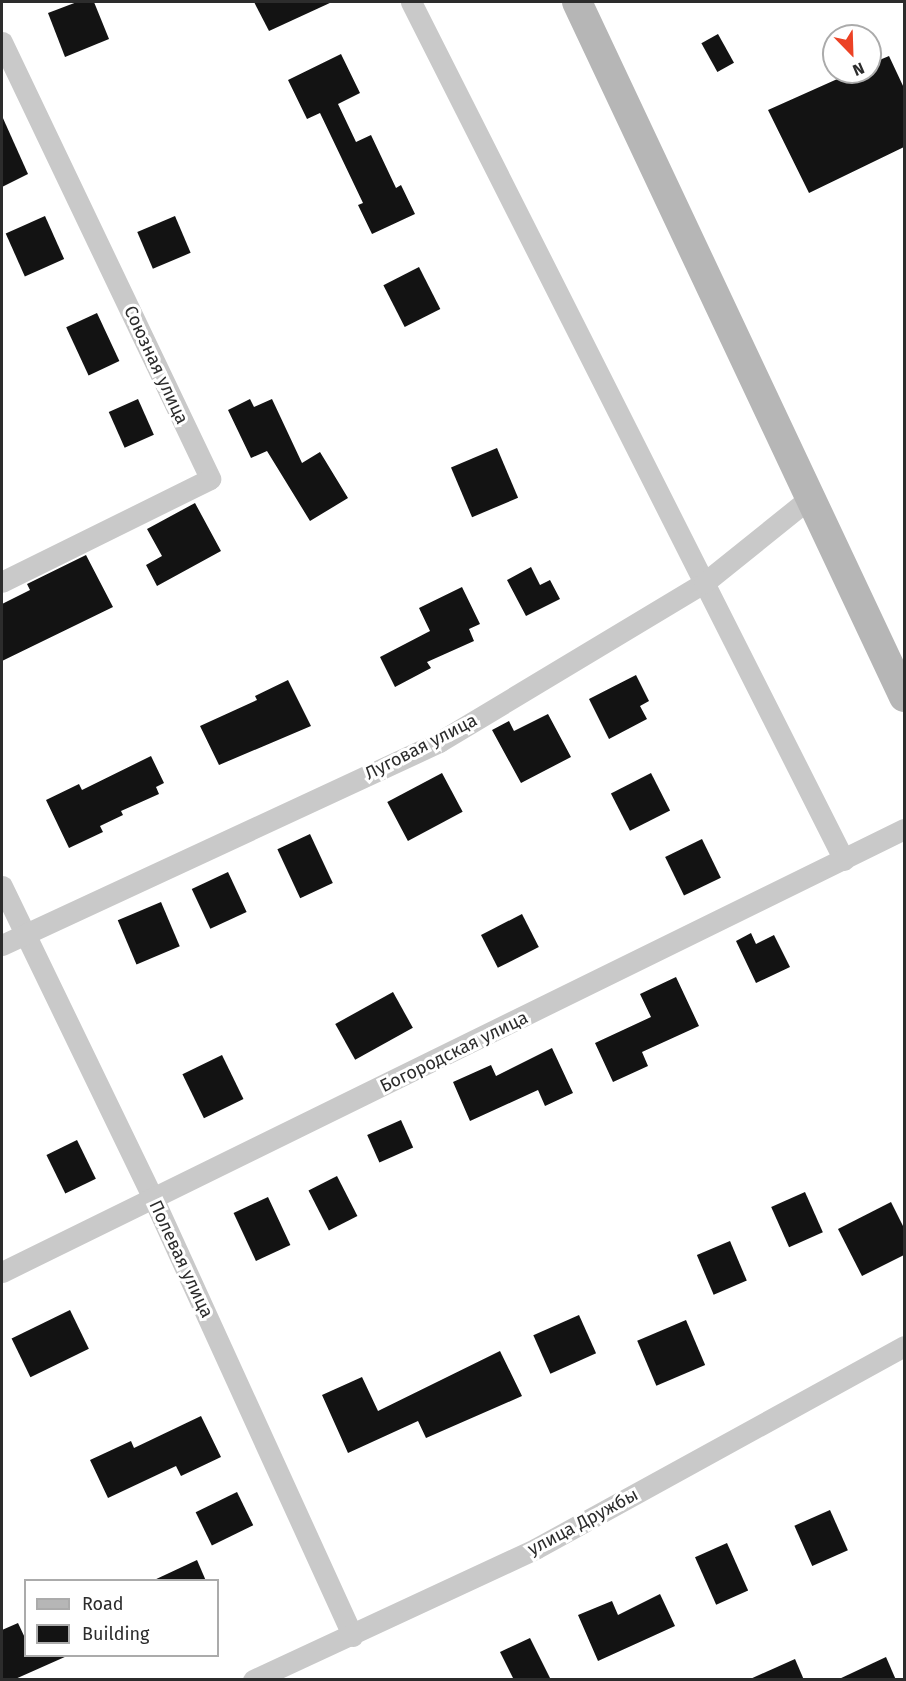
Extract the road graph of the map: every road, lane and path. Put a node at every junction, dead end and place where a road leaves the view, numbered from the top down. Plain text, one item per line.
1 (411, 2) edge
2 (577, 2) edge
3 (2, 42) edge
4 (811, 497) junction
5 (2, 582) edge
6 (704, 583) junction
7 (904, 697) edge
8 (904, 829) edge
9 (844, 860) junction
10 (2, 886) edge
11 (24, 934) junction
12 (2, 945) edge
13 (154, 1200) junction
14 (2, 1272) edge
15 (904, 1346) edge
16 (353, 1636) junction
17 (253, 1680) edge

1 - 6 street
2 - 4 main road
3 - 5 street, Союзная улица
4 - 6 street, Луговая улица
4 - 7 main road
6 - 9 street
6 - 11 street, Луговая улица
8 - 9 street, Богородская улица
9 - 13 street, Богородская улица
10 - 11 street, Полевая улица
11 - 12 street, Луговая улица
11 - 13 street, Полевая улица
13 - 14 street, Богородская улица
13 - 16 street, Полевая улица
15 - 16 street, улица Дружбы
16 - 17 street, улица Дружбы

